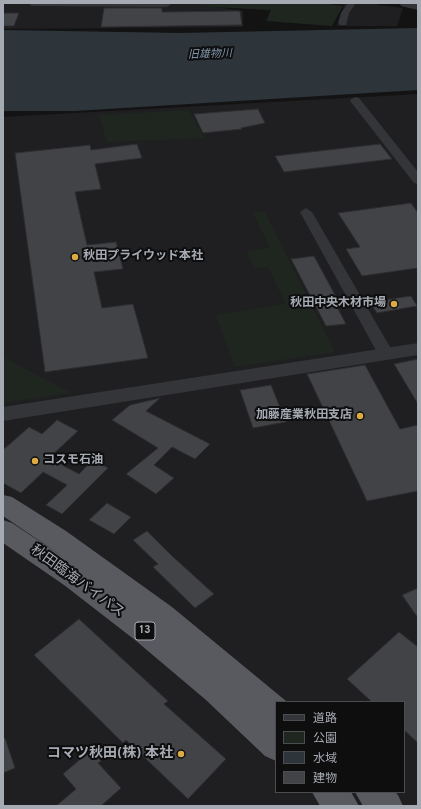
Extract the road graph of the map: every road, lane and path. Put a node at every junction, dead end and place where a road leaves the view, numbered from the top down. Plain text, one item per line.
1 (32, 3) edge
2 (352, 3) edge
3 (404, 3) edge
4 (167, 4) dead end
5 (418, 7) edge
6 (343, 23) dead end
7 (355, 100) dead end
8 (418, 180) edge
9 (306, 212) dead end
10 (418, 349) edge
11 (386, 354) junction
12 (3, 414) edge
13 (3, 504) edge
14 (3, 530) edge
15 (275, 710) edge
16 (275, 745) edge
17 (329, 793) edge
18 (372, 793) edge
19 (343, 806) edge
20 (387, 806) edge

1 - 4 street
2 - 6 street
3 - 5 street
7 - 8 street
9 - 11 street
10 - 11 street
11 - 12 street
13 - 15 highway, 秋田臨海バイパス / 13
14 - 16 highway, 秋田臨海バイパス / 13
17 - 19 highway
18 - 20 highway

